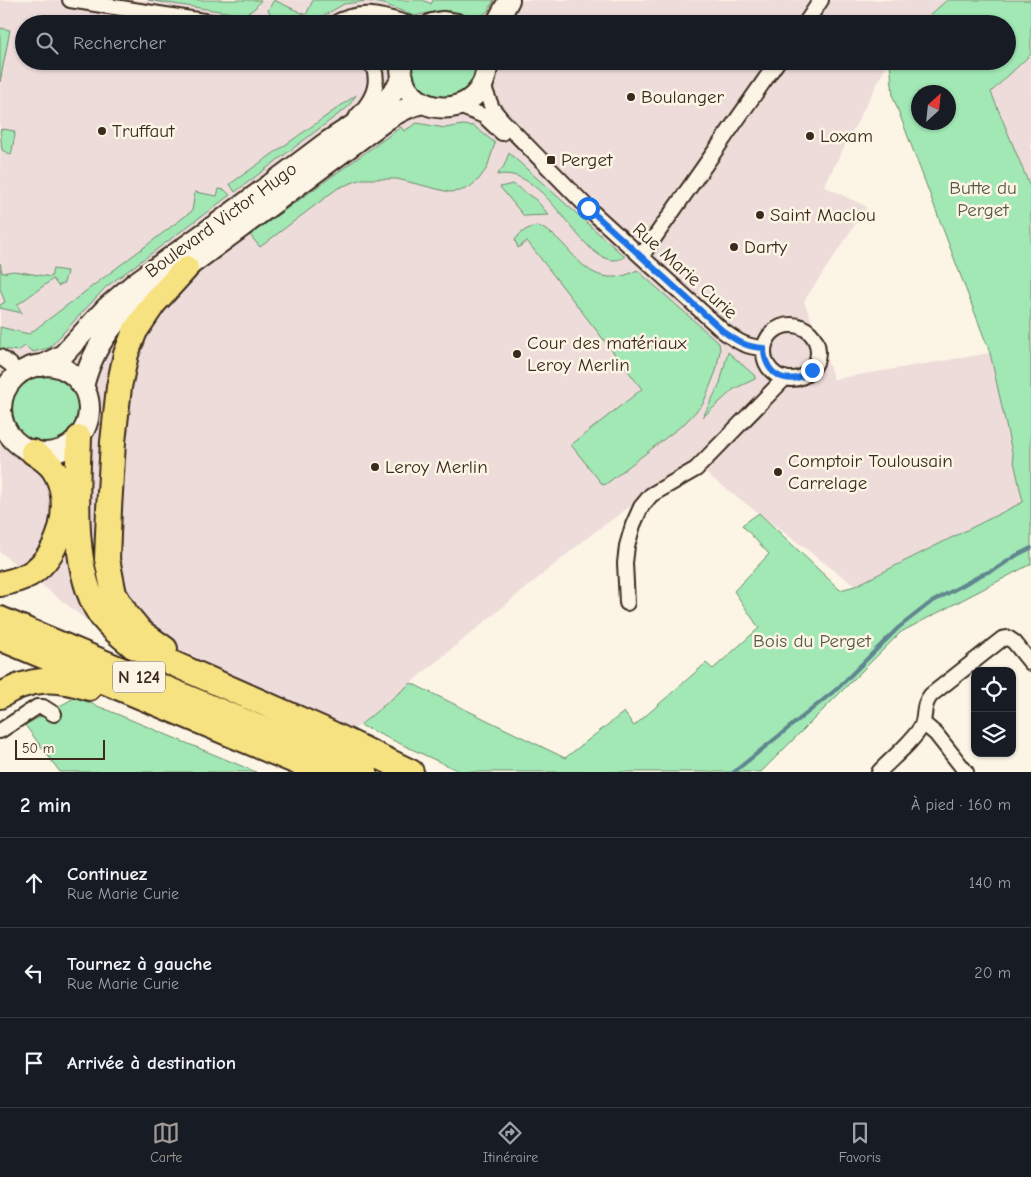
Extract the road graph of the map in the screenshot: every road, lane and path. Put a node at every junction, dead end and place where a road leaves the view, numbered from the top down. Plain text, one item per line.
1 (70, 0) edge
2 (822, 0) edge
3 (115, 4) edge
4 (174, 15) edge
5 (354, 15) edge
6 (376, 15) edge
7 (811, 15) edge
8 (374, 70) edge
9 (402, 70) edge
10 (402, 70) edge
11 (486, 70) edge
12 (772, 70) edge
13 (483, 84) junction
14 (423, 103) junction
15 (459, 106) junction
16 (336, 136) junction
17 (588, 208) junction
18 (638, 253) junction
19 (186, 268) junction
20 (764, 348) junction
21 (0, 357) edge
22 (41, 366) junction
23 (19, 374) junction
24 (785, 378) junction
25 (83, 387) junction
26 (1, 402) edge
27 (79, 438) junction
28 (17, 446) edge
29 (0, 584) edge
30 (627, 603) dead end
31 (0, 619) edge
32 (0, 638) edge
33 (1031, 663) edge
34 (208, 678) junction
35 (0, 696) edge
36 (54, 714) dead end
37 (203, 723) junction
38 (922, 723) junction
39 (0, 730) edge
40 (321, 772) edge
41 (366, 772) edge
42 (411, 772) edge
43 (879, 772) edge
44 (966, 772) edge

1 - 3 street
2 - 7 street
3 - 4 street
5 - 6 street
8 - 16 street
9 - 16 main road, Boulevard Victor Hugo
10 - 14 main road
11 - 13 main road
12 - 18 street
13 - 15 main road
13 - 17 street, Rue Marie Curie
14 - 15 main road
14 - 19 main road, Boulevard Victor Hugo
15 - 17 street, Rue Marie Curie
16 - 22 main road, Boulevard Victor Hugo
17 - 18 street, Rue Marie Curie
18 - 20 street, Rue Marie Curie
19 - 25 main road, Boulevard Victor Hugo
19 - 34 highway
20 - 24 street
20 - 24 street
21 - 23 street
22 - 23 main road
22 - 25 main road
23 - 26 main road
24 - 30 street
25 - 27 main road
26 - 28 main road
27 - 28 main road
27 - 34 highway
28 - 29 highway
31 - 41 highway, N 124
32 - 37 highway, N 124
33 - 38 street
34 - 42 highway
35 - 37 highway
36 - 39 street
37 - 40 highway, N 124
38 - 43 street
38 - 44 street

